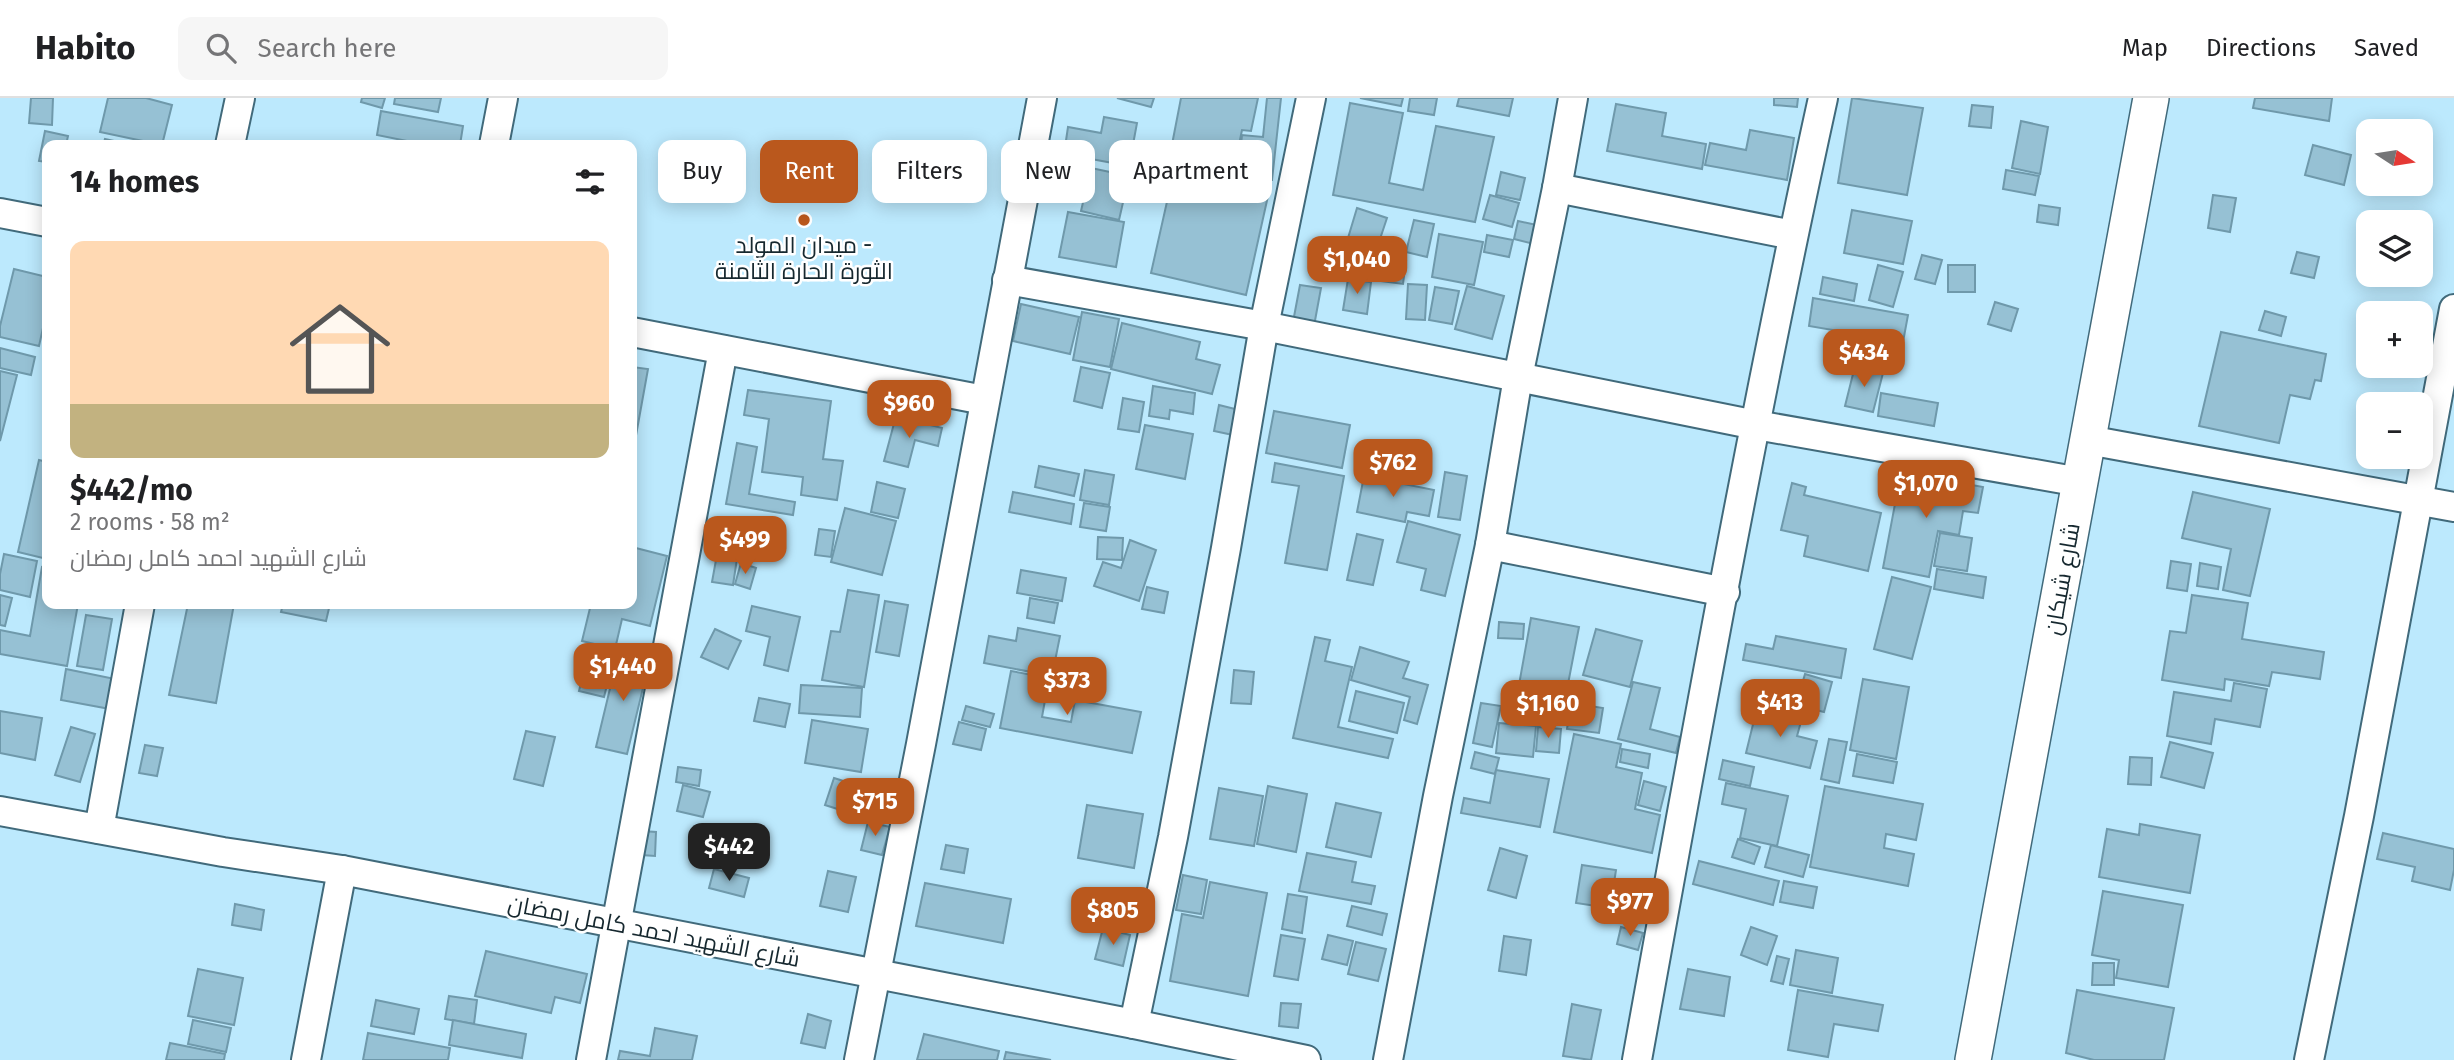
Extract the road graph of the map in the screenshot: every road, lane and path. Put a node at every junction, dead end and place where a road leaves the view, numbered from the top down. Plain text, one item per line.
1 (240, 98) edge
2 (503, 98) edge
3 (1042, 98) edge
4 (1311, 98) edge
5 (1573, 98) edge
6 (1822, 98) edge
7 (2151, 98) edge
8 (231, 140) edge
9 (495, 140) edge
10 (1557, 188) junction
11 (0, 213) edge
12 (42, 221) edge
13 (1793, 235) junction
14 (1007, 280) junction
15 (2454, 309) edge
16 (1264, 326) junction
17 (637, 333) edge
18 (723, 350) junction
19 (1518, 377) junction
20 (984, 400) junction
21 (1756, 425) junction
22 (2088, 440) junction
23 (2080, 482) junction
24 (2419, 501) junction
25 (2454, 507) edge
26 (1490, 545) junction
27 (1725, 592) junction
28 (139, 609) edge
29 (0, 811) edge
30 (99, 829) junction
31 (342, 870) junction
32 (617, 925) junction
33 (877, 974) junction
34 (1134, 1024) junction
35 (306, 1060) edge
36 (591, 1060) edge
37 (859, 1060) edge
38 (1306, 1060) edge
39 (1388, 1060) edge
40 (1637, 1060) edge
41 (1973, 1060) edge
42 (2309, 1060) edge

1 - 8 street
2 - 9 street
3 - 14 street
4 - 16 street
5 - 10 street
6 - 13 street
7 - 22 street, شارع شيكان
10 - 13 street
10 - 19 street
11 - 12 street
13 - 21 street
14 - 16 street
14 - 20 street
15 - 24 street
16 - 19 street
16 - 34 street
17 - 18 street
18 - 20 street
18 - 32 street
19 - 21 street
19 - 26 street
20 - 33 street
21 - 23 street
21 - 27 street
22 - 23 street, شارع شيكان
22 - 24 street
23 - 41 street, شارع شيكان
24 - 25 street
24 - 42 street
26 - 27 street
26 - 39 street
27 - 40 street
28 - 30 street
29 - 30 street, شارع الشهيد احمد كامل رمضان
30 - 31 street, شارع الشهيد احمد كامل رمضان
31 - 32 street, شارع الشهيد احمد كامل رمضان
31 - 35 street
32 - 33 street, شارع الشهيد احمد كامل رمضان
32 - 36 street
33 - 34 street, شارع الشهيد احمد كامل رمضان
33 - 37 street
34 - 38 street, شارع الشهيد احمد كامل رمضان

